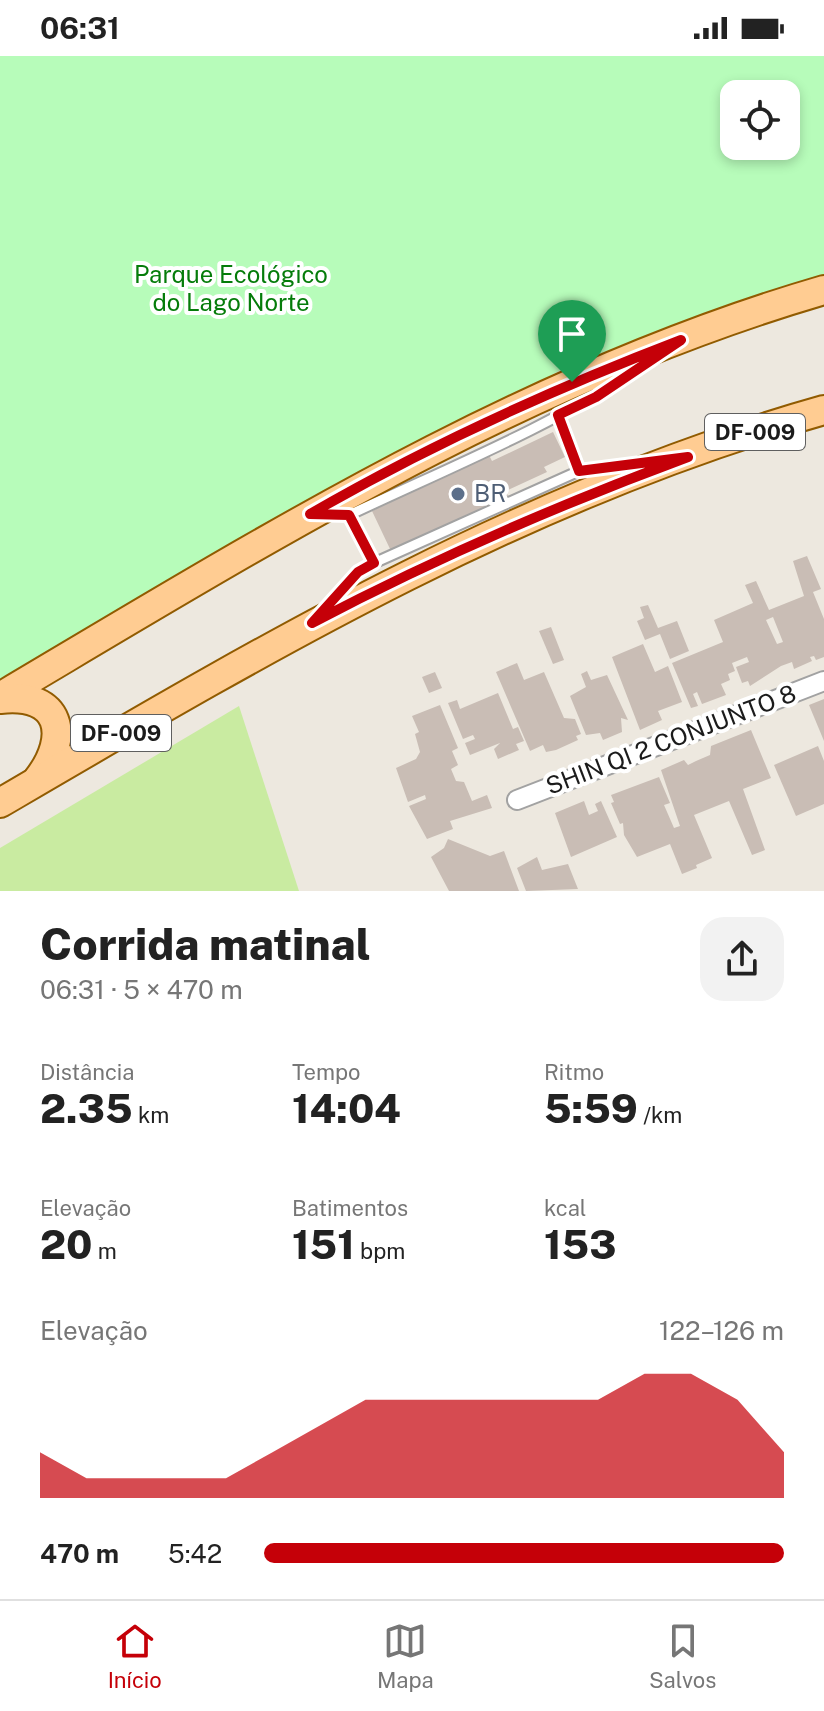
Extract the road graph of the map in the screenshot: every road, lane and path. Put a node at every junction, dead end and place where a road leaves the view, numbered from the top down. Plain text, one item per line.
1 (824, 290) edge
2 (681, 340) junction
3 (824, 410) edge
4 (558, 415) junction
5 (688, 457) junction
6 (579, 471) junction
7 (310, 514) junction
8 (349, 515) junction
9 (374, 563) junction
10 (312, 623) junction
11 (824, 681) edge
12 (0, 698) edge
13 (35, 783) junction
14 (517, 800) dead end
15 (0, 803) edge

1 - 2 main road
2 - 4 lane
2 - 7 main road
3 - 5 main road, DF-009
4 - 6 lane
4 - 8 lane
5 - 6 lane
5 - 10 main road, DF-009
6 - 9 lane
7 - 8 lane
7 - 12 main road
8 - 9 lane
9 - 10 lane
10 - 13 main road, DF-009
11 - 14 street, SHIN QI 2 CONJUNTO 8
12 - 13 main road
13 - 15 main road, DF-009

